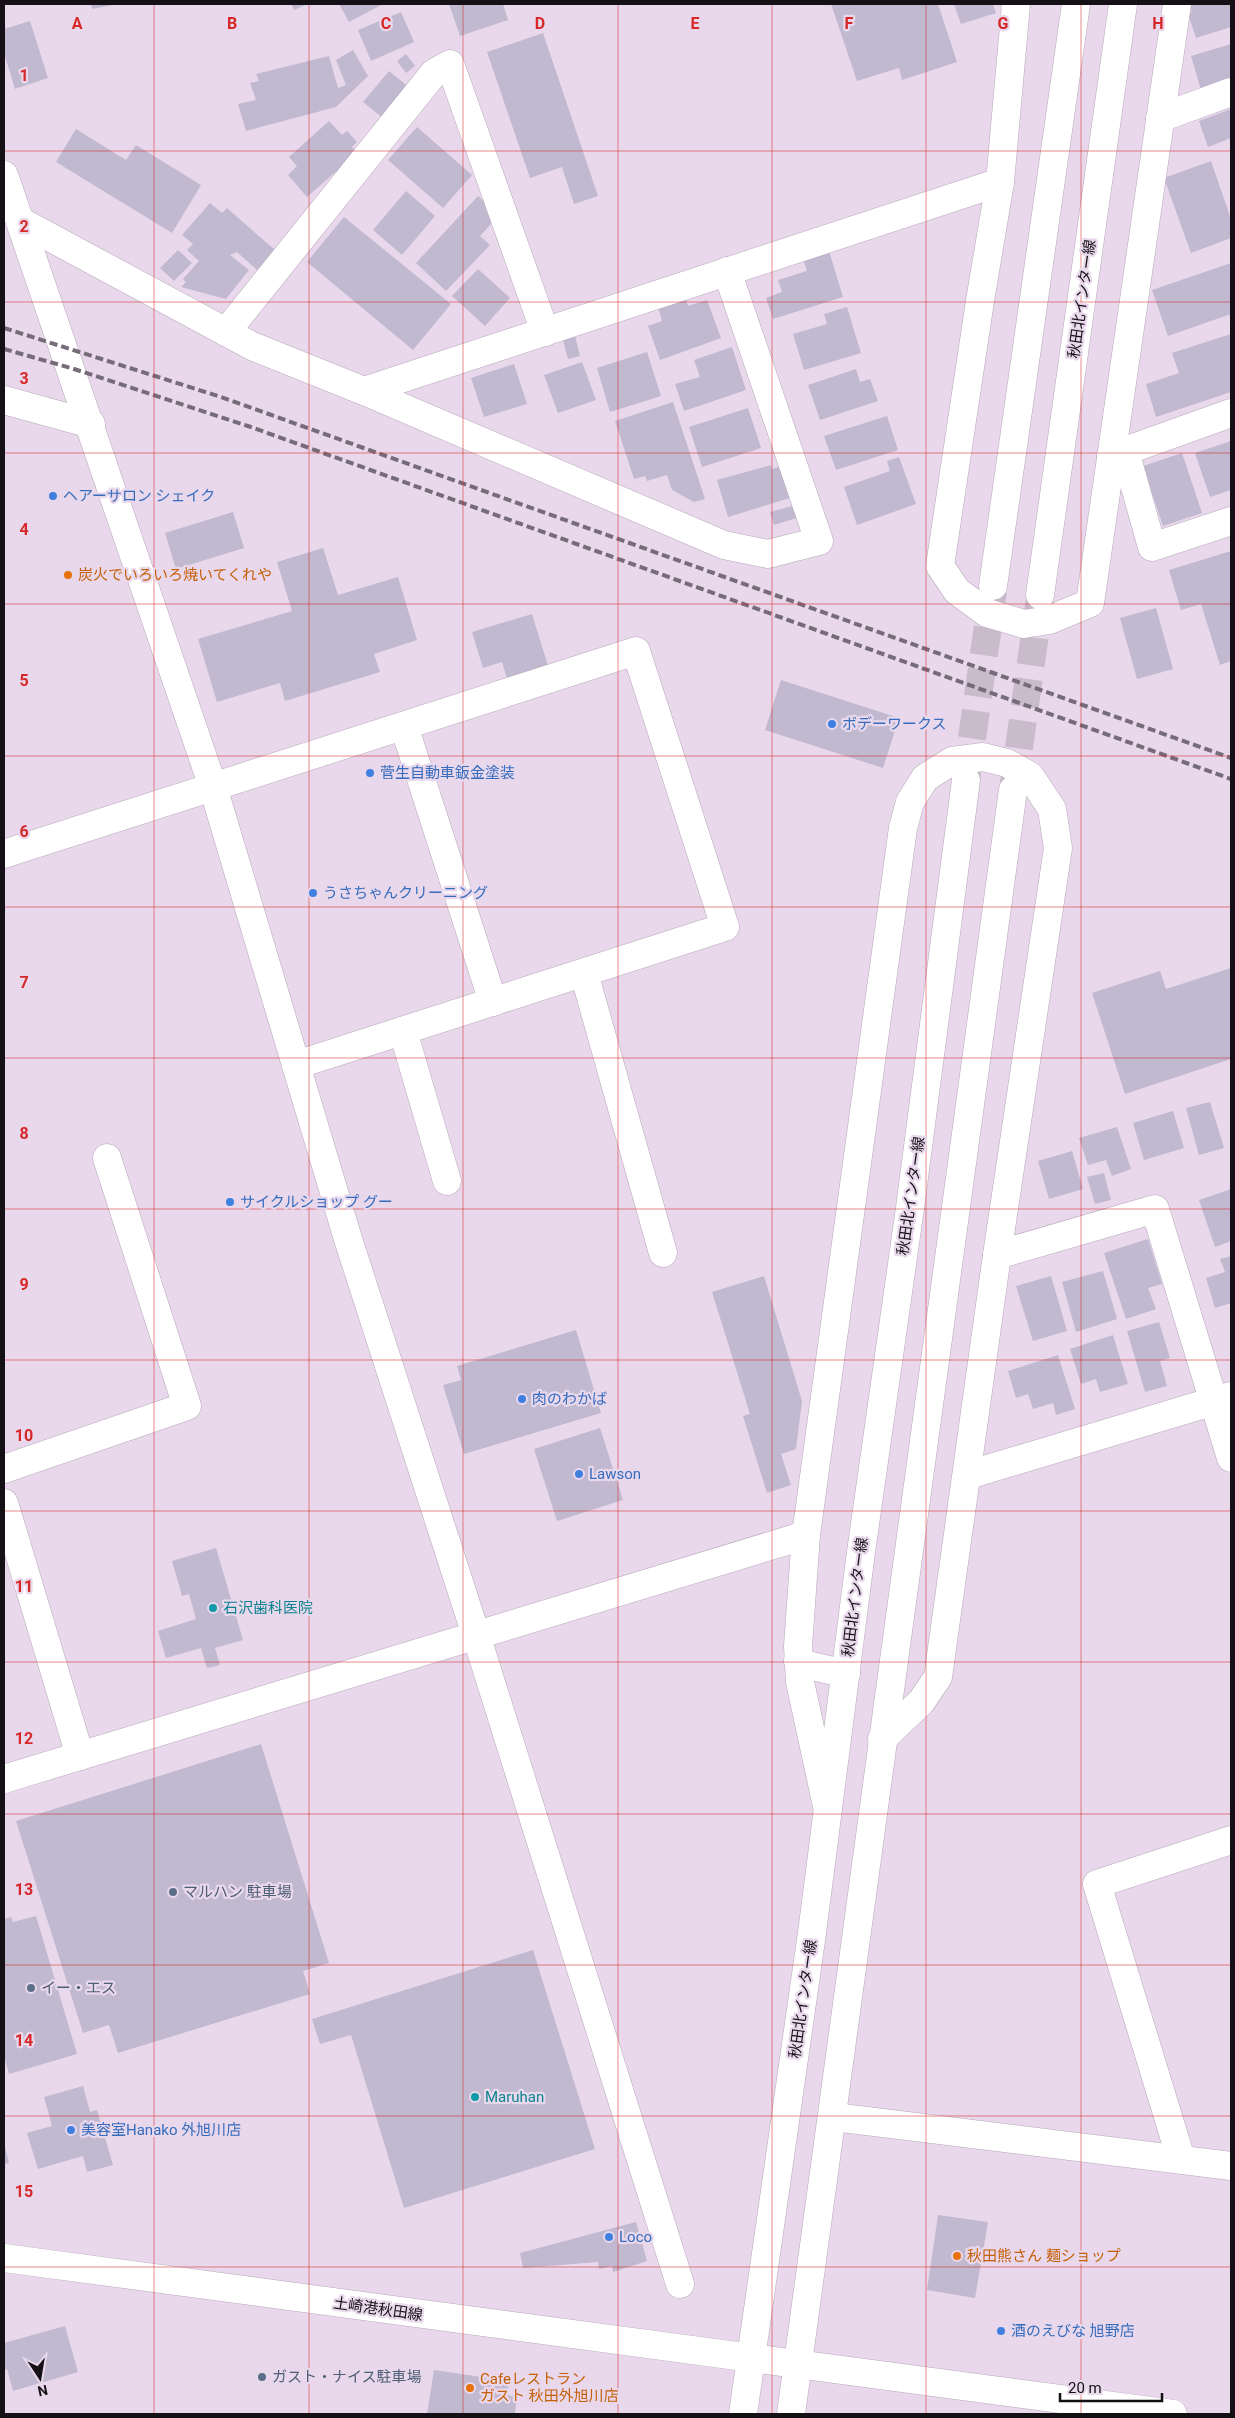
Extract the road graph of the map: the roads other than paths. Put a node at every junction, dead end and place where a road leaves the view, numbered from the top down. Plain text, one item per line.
1 (1016, 4) edge
2 (1076, 4) edge
3 (1123, 4) edge
4 (1177, 4) edge
5 (1231, 92) edge
6 (1160, 118) junction
7 (4, 176) edge
8 (1000, 182) junction
9 (20, 221) junction
10 (727, 272) junction
11 (226, 332) junction
12 (546, 332) junction
13 (364, 391) junction
14 (4, 400) edge
15 (1231, 413) edge
16 (90, 424) junction
17 (1118, 454) junction
18 (1231, 521) edge
19 (993, 586) tunnel mouth
20 (1040, 595) tunnel mouth
21 (404, 726) junction
22 (966, 780) tunnel mouth
23 (213, 788) junction
24 (1013, 790) tunnel mouth
25 (4, 854) edge
26 (584, 973) junction
27 (494, 1002) junction
28 (402, 1031) junction
29 (296, 1065) junction
30 (107, 1158) dead end
31 (447, 1181) dead end
32 (663, 1253) dead end
33 (997, 1255) junction
34 (1223, 1399) edge
35 (1231, 1458) edge
36 (4, 1469) edge
37 (968, 1475) junction
38 (4, 1503) edge
39 (806, 1535) junction
40 (476, 1635) junction
41 (798, 1660) junction
42 (846, 1674) junction
43 (882, 1739) junction
44 (80, 1756) junction
45 (4, 1779) edge
46 (828, 1809) junction
47 (1231, 1840) edge
48 (834, 2117) junction
49 (1181, 2159) junction
50 (1231, 2166) edge
51 (4, 2258) edge
52 (680, 2284) dead end
53 (752, 2358) junction
54 (798, 2364) junction
55 (743, 2414) edge
56 (791, 2414) edge
57 (1173, 2414) edge

1 - 8 street
2 - 19 street
3 - 20 street, 秋田北インター線
4 - 6 street
5 - 6 street
6 - 17 street
7 - 9 street
8 - 10 street
8 - 17 street
9 - 11 street
9 - 16 street
10 - 12 street
10 - 13 street
11 - 12 street
11 - 13 street
12 - 13 street
14 - 16 street
15 - 17 street
16 - 23 street
17 - 18 street
21 - 23 street
21 - 26 street
21 - 27 street
22 - 42 street, 秋田北インター線
23 - 25 street
23 - 29 street
24 - 43 street
26 - 27 street
26 - 32 street
27 - 28 street
28 - 29 street
28 - 31 street
29 - 40 street
30 - 36 street
33 - 34 street
33 - 37 street
33 - 39 street
34 - 35 street
34 - 37 street
37 - 43 street
38 - 44 street
39 - 40 street
39 - 41 street
40 - 44 street
40 - 52 street
41 - 42 street
41 - 46 street
42 - 46 street, 秋田北インター線
43 - 48 street
44 - 45 street
46 - 53 street, 秋田北インター線
47 - 49 street
48 - 49 street
48 - 54 street
49 - 50 street
51 - 53 street, 土崎港秋田線
53 - 54 street, 土崎港秋田線
53 - 55 street, 秋田北インター線
54 - 56 street
54 - 57 street, 土崎港秋田線

